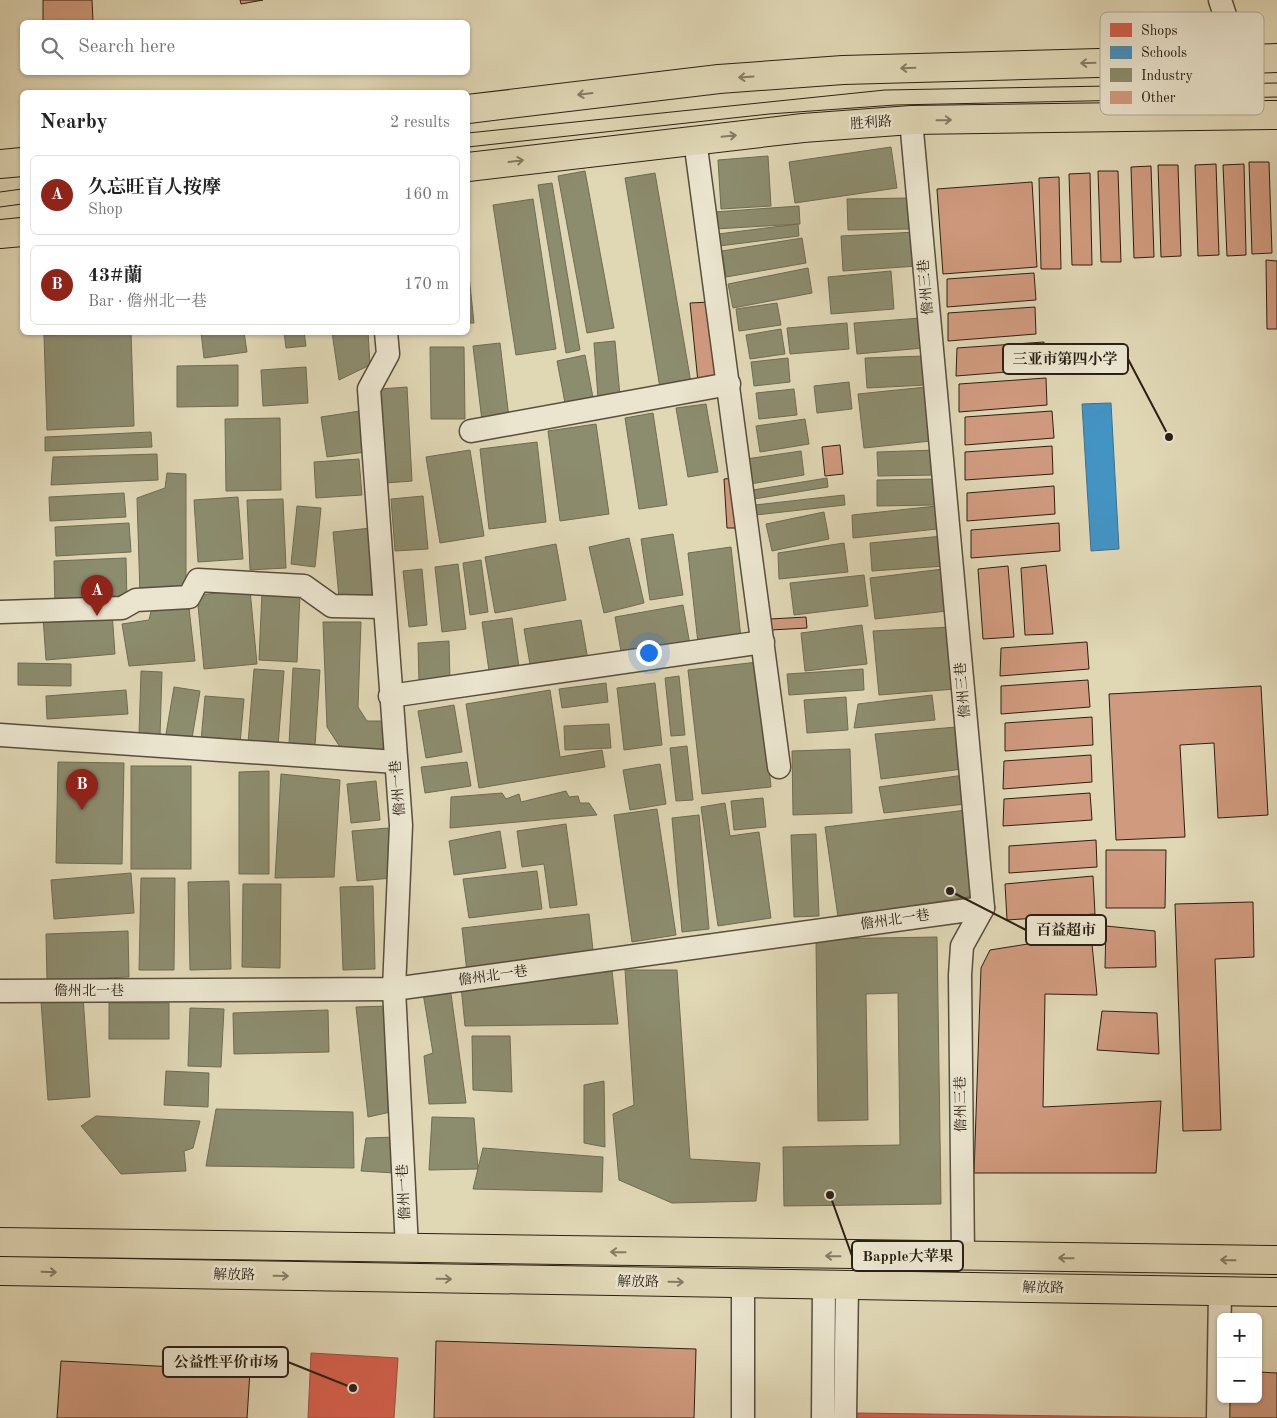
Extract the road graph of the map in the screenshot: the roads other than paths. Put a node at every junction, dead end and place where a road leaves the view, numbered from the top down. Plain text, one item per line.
1 (1220, 0) edge
2 (1224, 12) edge
3 (1277, 58) edge
4 (1264, 59) edge
5 (1100, 64) edge
6 (470, 110) edge
7 (1277, 115) edge
8 (911, 120) junction
9 (696, 140) junction
10 (20, 162) edge
11 (0, 164) edge
12 (470, 167) edge
13 (20, 232) edge
14 (0, 234) edge
15 (386, 335) edge
16 (729, 384) junction
17 (471, 431) dead end
18 (384, 606) junction
19 (0, 612) edge
20 (763, 642) junction
21 (390, 696) junction
22 (0, 735) edge
23 (396, 762) junction
24 (780, 766) dead end
25 (983, 908) junction
26 (394, 990) junction
27 (0, 991) edge
28 (0, 1242) edge
29 (407, 1248) junction
30 (963, 1257) junction
31 (1277, 1260) edge
32 (0, 1271) edge
33 (743, 1284) junction
34 (835, 1285) junction
35 (1220, 1291) junction
36 (1277, 1292) edge
37 (743, 1418) edge
38 (823, 1418) edge
39 (845, 1418) edge
40 (1218, 1418) edge

1 - 2 street
3 - 4 main road
5 -> 6 main road
8 -> 7 main road, 胜利路
9 -> 8 main road, 胜利路
8 - 25 street, 儋州三巷
12 -> 9 main road, 胜利路
9 - 16 street
10 - 11 main road
13 - 14 main road
15 - 18 street, 儋州一巷
16 - 17 street
16 - 20 street
18 - 19 street
18 - 21 street, 儋州一巷
20 - 21 street
20 - 24 street
21 - 23 street, 儋州一巷
22 - 23 street
23 - 26 street, 儋州一巷
25 - 26 street, 儋州北一巷
25 - 30 street, 儋州三巷
26 - 27 street, 儋州北一巷
26 - 29 street, 儋州一巷
28 - 29 main road
30 -> 29 main road
31 -> 30 main road
32 -> 33 main road, 解放路
33 - 34 main road, 解放路
33 - 37 street
34 - 35 main road, 解放路
34 - 38 street
34 - 39 street
35 - 36 main road, 解放路
35 - 40 street

